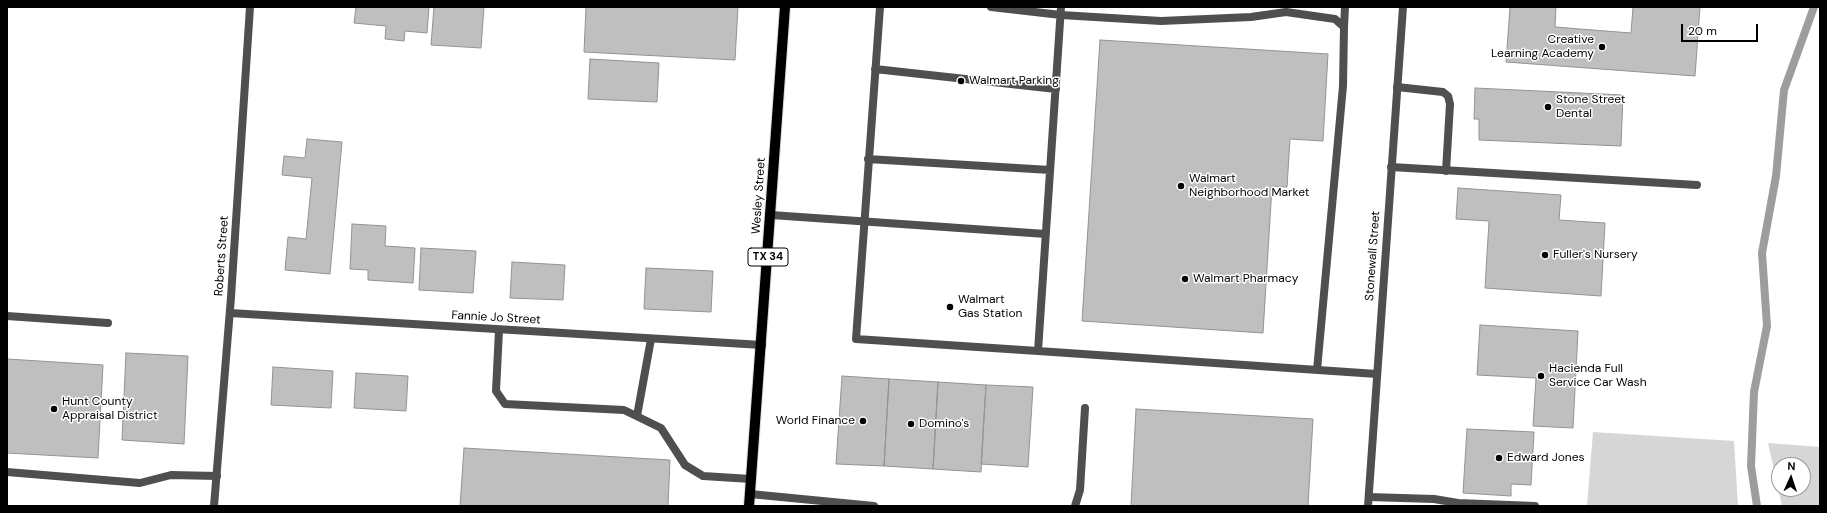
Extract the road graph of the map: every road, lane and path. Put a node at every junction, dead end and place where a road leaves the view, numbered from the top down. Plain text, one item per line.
1 (250, 7) edge
2 (785, 7) edge
3 (880, 7) edge
4 (991, 7) edge
5 (1344, 7) edge
6 (1404, 7) edge
7 (1061, 11) edge
8 (1344, 27) junction
9 (875, 69) junction
10 (1397, 87) junction
11 (1056, 89) junction
12 (868, 159) junction
13 (1391, 168) junction
14 (1050, 170) junction
15 (1446, 171) junction
16 (1697, 185) dead end
17 (770, 215) junction
18 (864, 221) junction
19 (1046, 234) junction
20 (230, 314) junction
21 (7, 316) edge
22 (108, 323) dead end
23 (499, 330) junction
24 (651, 339) junction
25 (762, 345) junction
26 (1038, 351) junction
27 (1317, 370) junction
28 (1377, 374) junction
29 (1085, 408) dead end
30 (637, 416) junction
31 (7, 472) edge
32 (216, 476) junction
33 (751, 479) junction
34 (750, 494) junction
35 (1368, 497) junction
36 (214, 506) edge
37 (749, 506) edge
38 (874, 506) edge
39 (1075, 506) edge
40 (1368, 506) edge
41 (1535, 506) edge

1 - 20 street, Roberts Street
2 - 17 main road, Wesley Street / TX 34
3 - 9 street
4 - 7 street
5 - 8 street
6 - 10 street, Stonewall Street
7 - 8 street
7 - 11 street
8 - 27 street
9 - 11 street
9 - 12 street
10 - 13 street, Stonewall Street
10 - 15 street
11 - 14 street
12 - 14 street
12 - 18 street
13 - 15 street
13 - 28 street, Stonewall Street
14 - 19 street
15 - 16 street
17 - 18 street
17 - 25 main road, Wesley Street / TX 34
18 - 19 street
18 - 26 street
19 - 26 street
20 - 23 street, Fannie Jo Street
20 - 32 street, Roberts Street
21 - 22 street
23 - 24 street, Fannie Jo Street
23 - 30 street
24 - 25 street, Fannie Jo Street
24 - 30 street
25 - 33 main road, Wesley Street / TX 34
26 - 27 street
27 - 28 street
28 - 35 street, Stonewall Street
29 - 39 street
30 - 33 street
31 - 32 street
32 - 36 street, Roberts Street
33 - 34 main road, Wesley Street / TX 34
34 - 37 main road, Wesley Street / TX 34
34 - 38 street
35 - 40 street, Stonewall Street
35 - 41 street

